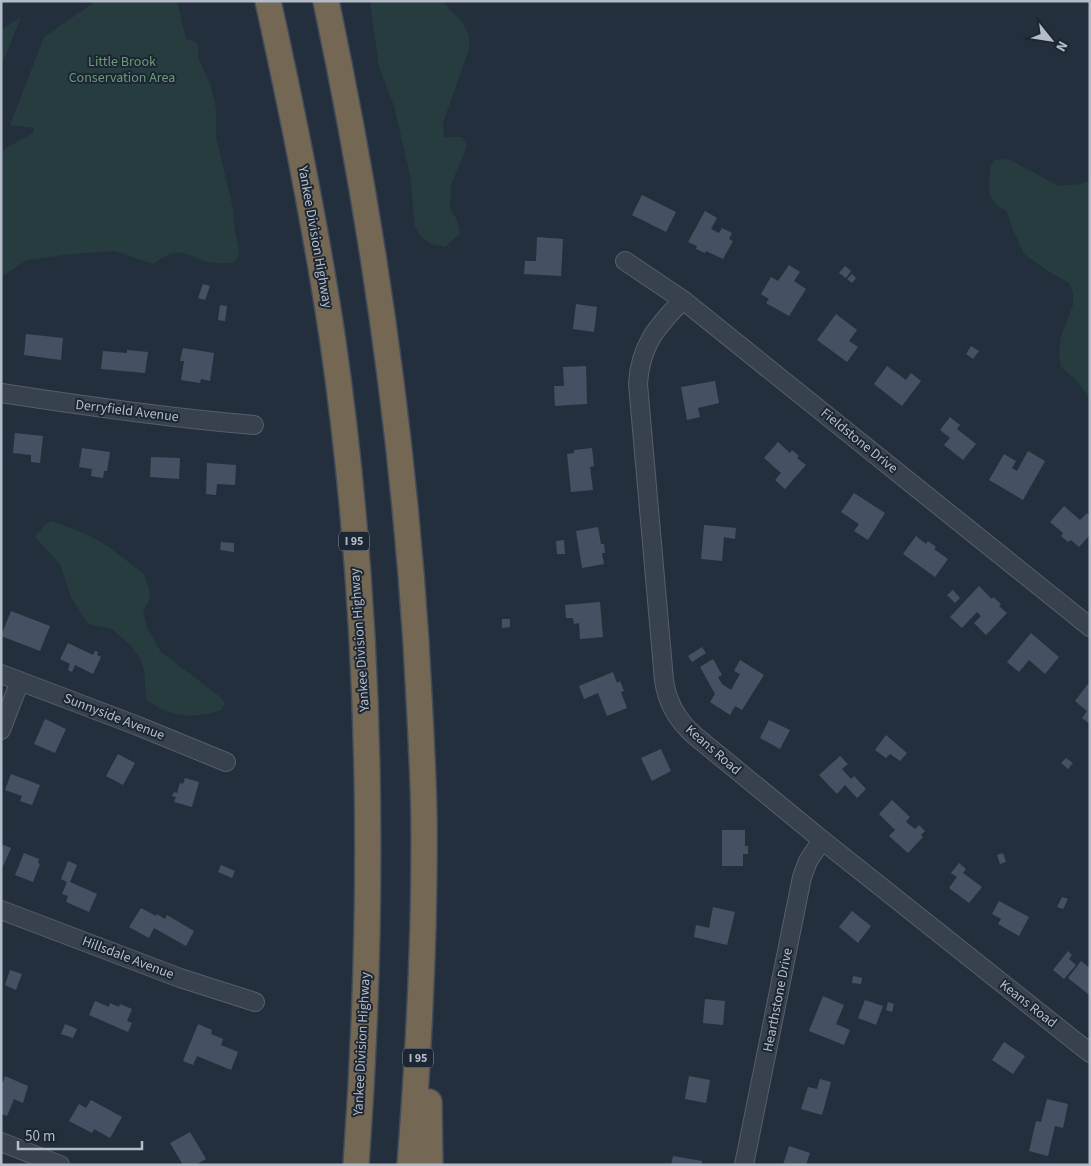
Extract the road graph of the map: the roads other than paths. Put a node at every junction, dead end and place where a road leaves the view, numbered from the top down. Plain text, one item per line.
1 (268, 1) edge
2 (326, 1) edge
3 (625, 262) dead end
4 (683, 300) junction
5 (1, 393) edge
6 (254, 425) dead end
7 (1090, 627) edge
8 (1, 674) edge
9 (20, 681) junction
10 (1, 730) edge
11 (226, 762) dead end
12 (822, 840) junction
13 (1, 910) edge
14 (421, 951) junction
15 (255, 1002) dead end
16 (1090, 1053) edge
17 (361, 1088) junction
18 (1, 1142) edge
19 (60, 1165) edge
20 (344, 1165) edge
21 (356, 1165) edge
22 (410, 1165) edge
23 (430, 1165) edge
24 (744, 1165) edge

1 - 17 highway, Yankee Division Highway / I 95
2 - 14 highway, I 95
3 - 4 street, Fieldstone Drive
4 - 7 street, Fieldstone Drive
4 - 12 street, Keans Road
5 - 6 street, Derryfield Avenue
8 - 9 street, Sunnyside Avenue
9 - 10 street
9 - 11 street, Sunnyside Avenue
12 - 16 street, Keans Road
12 - 24 street, Hearthstone Drive
13 - 15 street, Hillsdale Avenue
14 - 22 highway, I 95
14 - 23 highway
17 - 20 highway
17 - 21 highway, Yankee Division Highway / I 95
18 - 19 street

